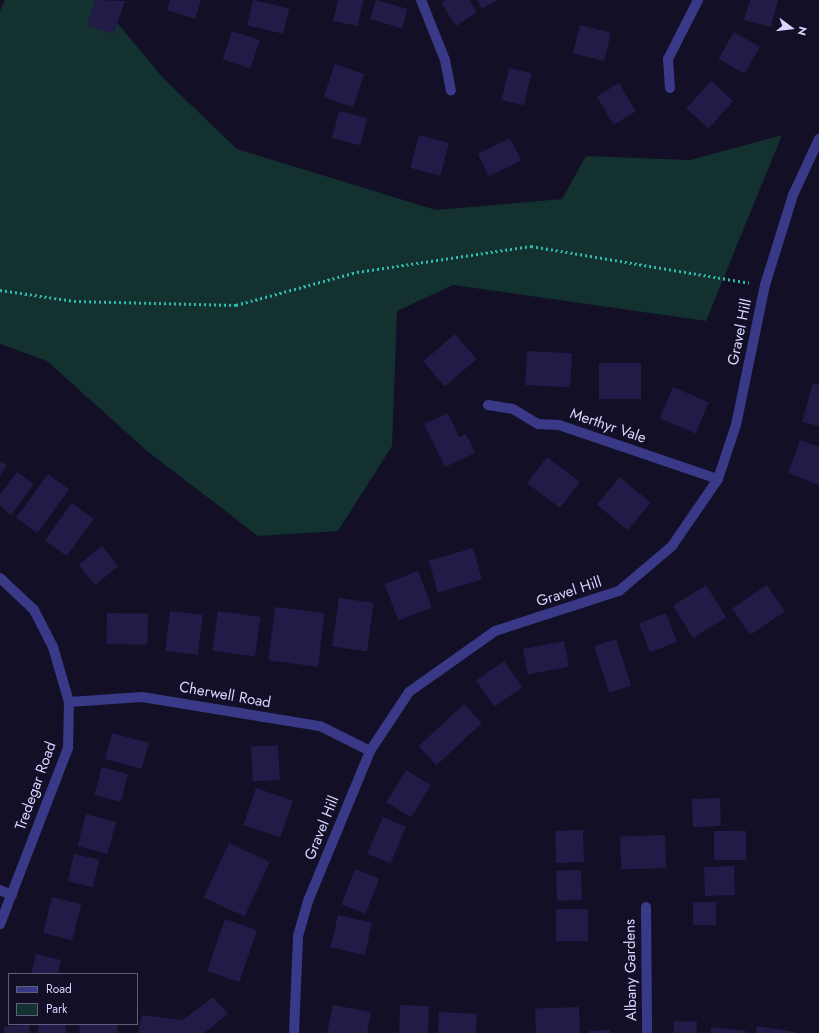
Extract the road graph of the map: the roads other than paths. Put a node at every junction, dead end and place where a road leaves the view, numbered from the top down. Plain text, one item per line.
1 (421, 0) edge
2 (698, 0) edge
3 (670, 88) dead end
4 (451, 90) dead end
5 (819, 139) edge
6 (488, 405) dead end
7 (718, 479) junction
8 (0, 578) edge
9 (69, 702) junction
10 (370, 750) junction
11 (0, 890) edge
12 (12, 895) junction
13 (646, 907) dead end
14 (0, 924) edge
15 (294, 1033) edge
16 (647, 1033) edge

1 - 4 street
2 - 3 street
5 - 7 street, Gravel Hill
6 - 7 street, Merthyr Vale
7 - 10 street, Gravel Hill
8 - 9 street, Tredegar Road
9 - 10 street, Cherwell Road
9 - 12 street, Tredegar Road
10 - 15 street, Gravel Hill
11 - 12 street
12 - 14 street, Tredegar Road
13 - 16 street, Albany Gardens

